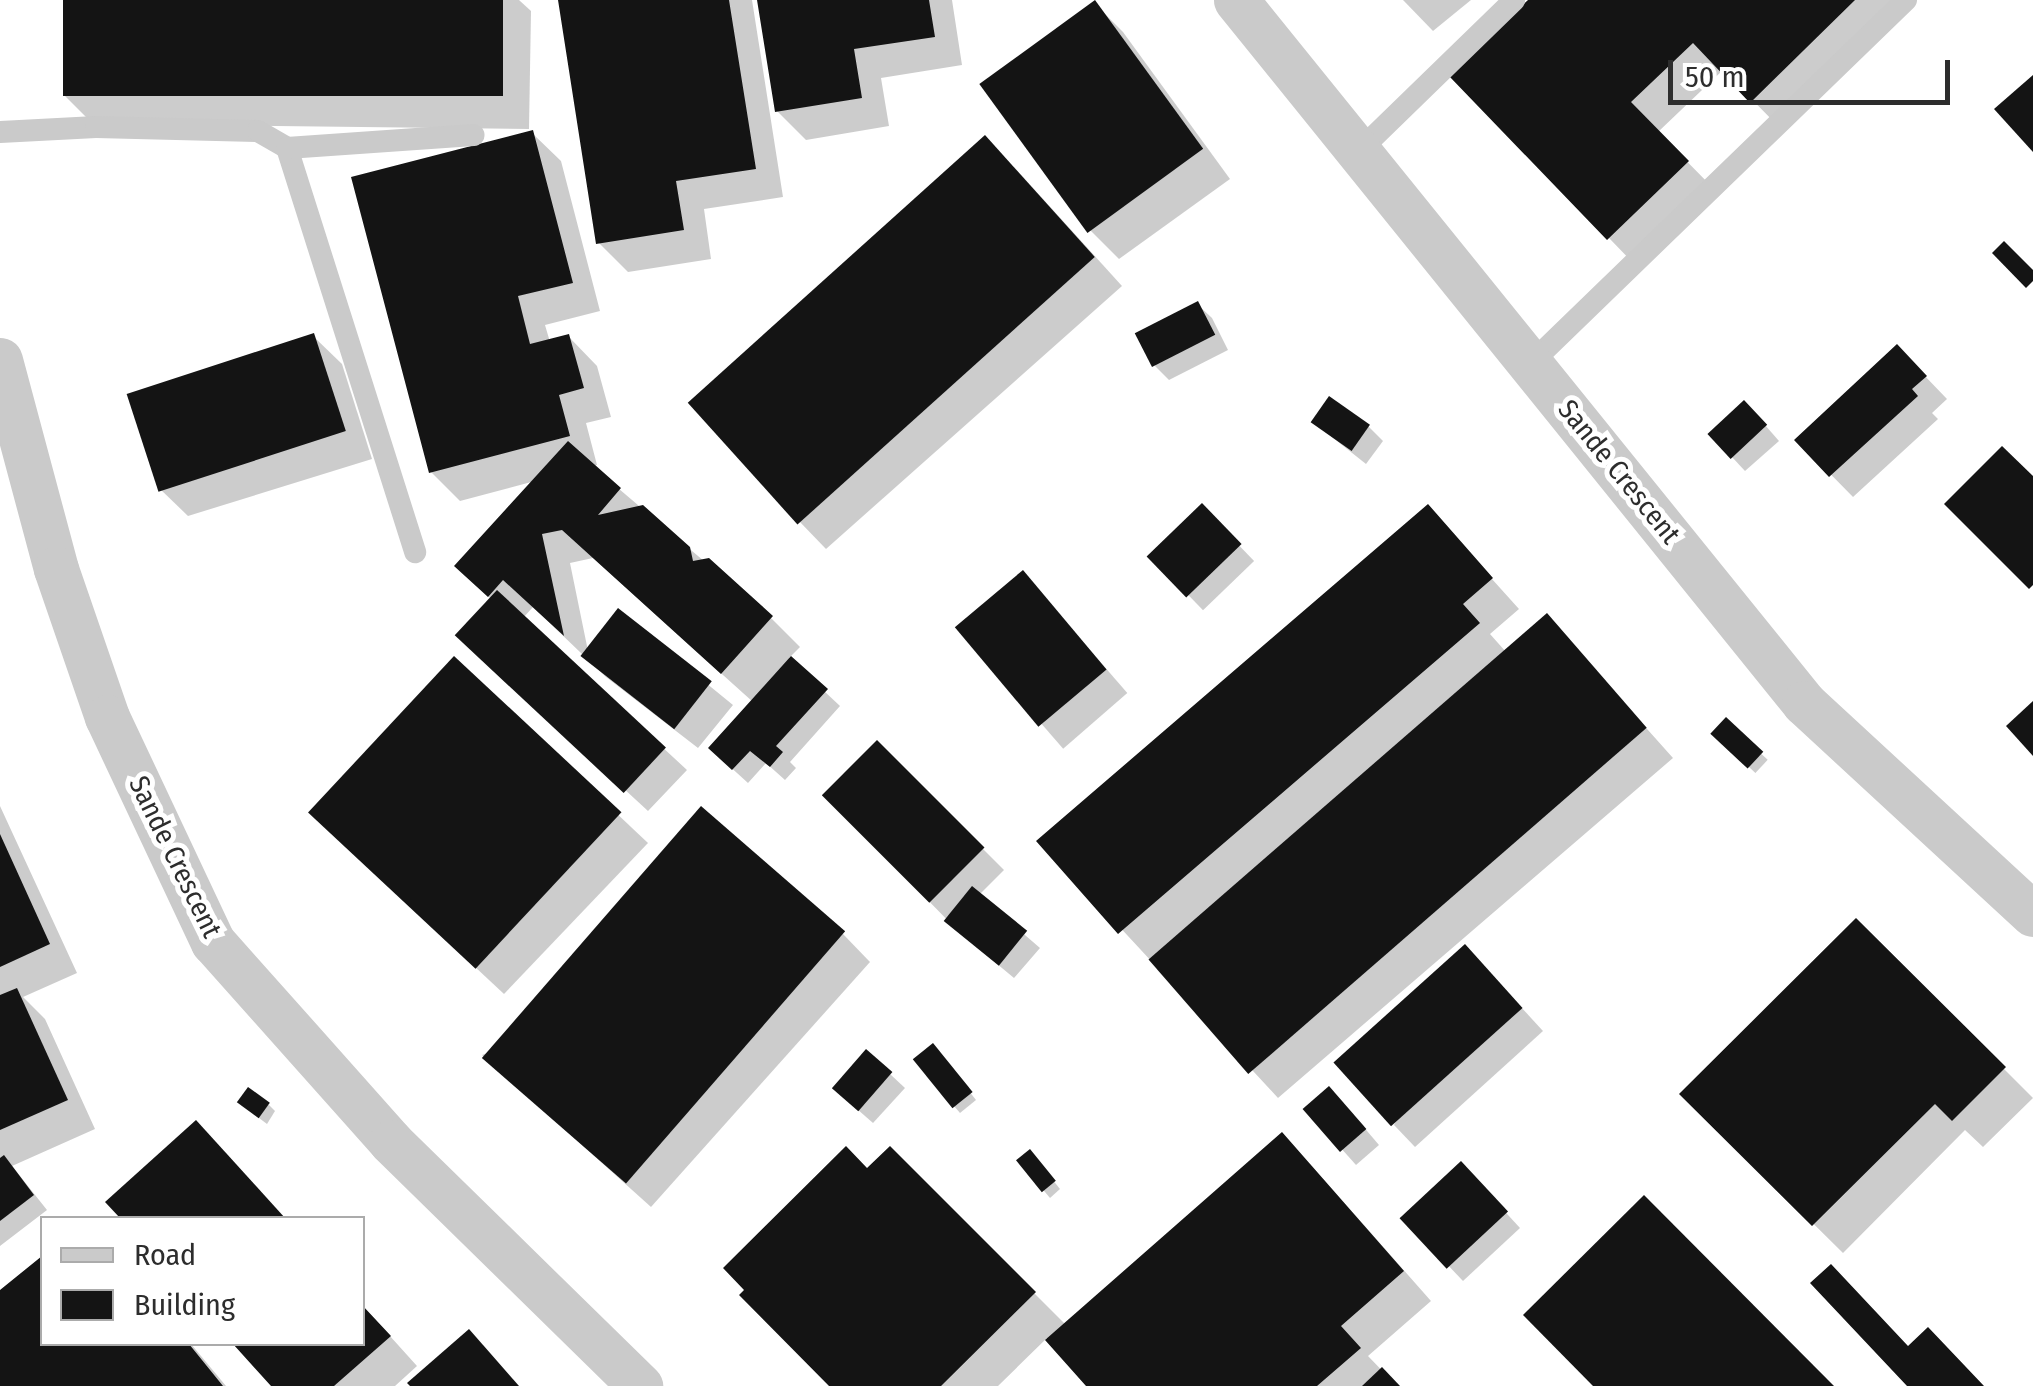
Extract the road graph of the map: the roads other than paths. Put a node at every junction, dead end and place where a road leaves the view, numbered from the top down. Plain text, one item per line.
1 (1236, 0) edge
2 (1514, 0) edge
3 (1906, 0) edge
4 (0, 132) edge
5 (474, 135) dead end
6 (287, 148) junction
7 (1360, 150) junction
8 (0, 360) edge
9 (1531, 362) junction
10 (415, 552) dead end
11 (2033, 914) edge
12 (640, 1386) edge

1 - 7 street, Sande Crescent
2 - 7 lane
3 - 9 lane
4 - 6 lane
5 - 6 lane
6 - 10 lane
7 - 9 street, Sande Crescent
8 - 12 street, Sande Crescent
9 - 11 street, Sande Crescent

